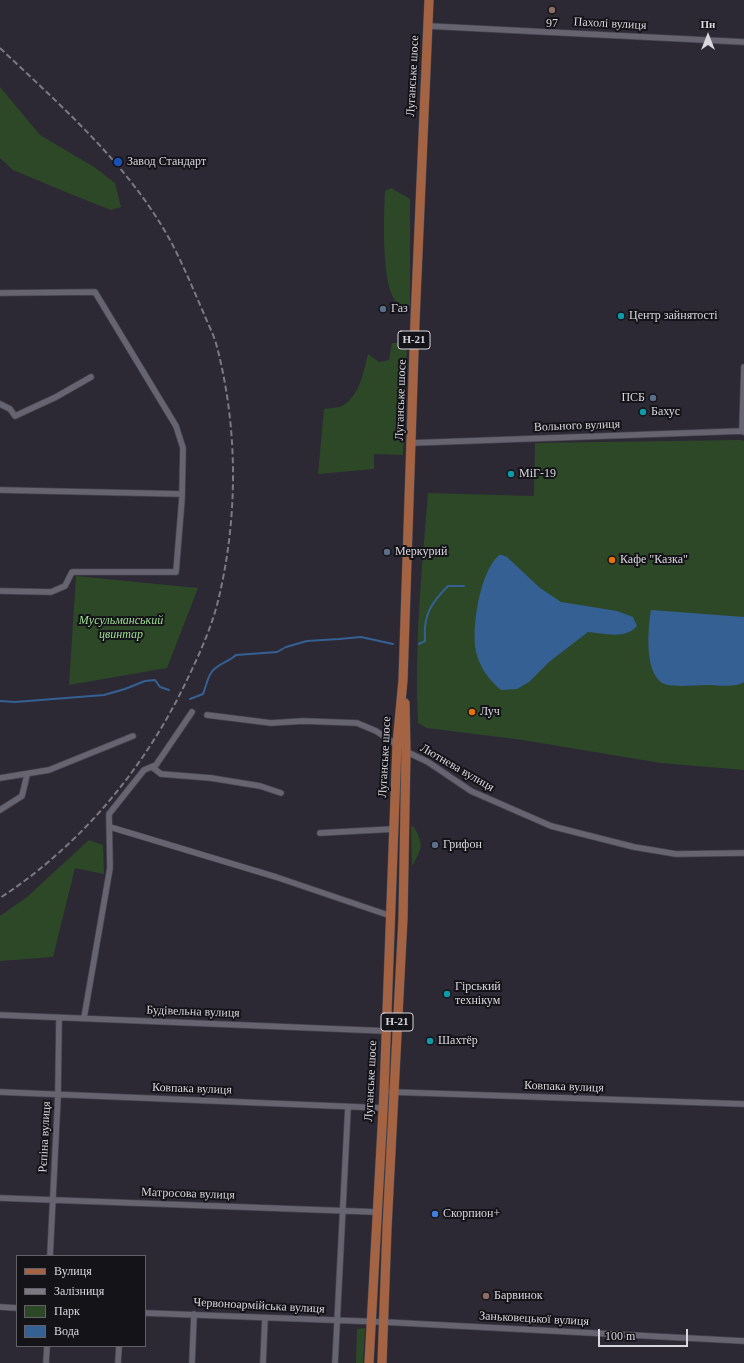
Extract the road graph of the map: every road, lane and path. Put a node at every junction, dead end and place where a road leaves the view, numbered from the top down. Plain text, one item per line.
1 (429, 0) edge
2 (428, 26) junction
3 (744, 42) edge
4 (0, 293) edge
5 (744, 367) edge
6 (92, 376) dead end
7 (0, 404) edge
8 (743, 431) edge
9 (411, 443) junction
10 (0, 490) edge
11 (182, 494) junction
12 (0, 591) edge
13 (403, 680) junction
14 (192, 712) dead end
15 (207, 715) dead end
16 (133, 736) dead end
17 (397, 744) junction
18 (406, 752) junction
19 (152, 767) junction
20 (27, 775) junction
21 (0, 778) edge
22 (281, 793) dead end
23 (0, 810) edge
24 (110, 828) junction
25 (394, 829) junction
26 (320, 833) dead end
27 (744, 853) edge
28 (391, 916) junction
29 (0, 1016) edge
30 (84, 1018) junction
31 (59, 1019) junction
32 (386, 1031) junction
33 (0, 1092) edge
34 (384, 1092) junction
35 (394, 1092) junction
36 (58, 1094) junction
37 (744, 1104) edge
38 (348, 1107) junction
39 (383, 1108) junction
40 (0, 1198) edge
41 (53, 1200) junction
42 (343, 1211) junction
43 (376, 1212) junction
44 (50, 1255) edge
45 (0, 1307) edge
46 (16, 1308) edge
47 (146, 1313) edge
48 (194, 1314) junction
49 (265, 1318) junction
50 (336, 1321) junction
51 (372, 1322) junction
52 (384, 1322) junction
53 (744, 1341) edge
54 (47, 1347) edge
55 (119, 1347) edge
56 (46, 1363) edge
57 (118, 1363) edge
58 (192, 1363) edge
59 (263, 1363) edge
60 (335, 1363) edge
61 (369, 1363) edge
62 (382, 1363) edge

1 - 2 main road, Луганське шосе / Н-21
2 - 3 street, Пахолі вулиця
2 - 9 main road, Луганське шосе / Н-21
4 - 11 street
5 - 8 street
6 - 7 street
8 - 9 street, Вольного вулиця
9 - 13 main road, Луганське шосе / Н-21
10 - 11 street
11 - 12 street
13 - 17 main road, Луганське шосе / Н-21
13 - 18 main road, Луганське шосе / Н-21
14 - 19 street
15 - 17 street, Лютнева вулиця
16 - 20 street
17 - 18 street, Лютнева вулиця
17 - 25 main road, Луганське шосе / Н-21
18 - 27 street, Лютнева вулиця
18 - 35 main road, Луганське шосе / Н-21
19 - 22 street
19 - 24 street
20 - 21 street
20 - 23 street
24 - 28 street
24 - 30 street
25 - 26 street
25 - 28 main road, Луганське шосе / Н-21
28 - 32 main road, Луганське шосе / Н-21
29 - 31 street, Будівельна вулиця
30 - 31 street, Будівельна вулиця
30 - 32 street, Будівельна вулиця
31 - 36 street, Рєпіна вулиця
32 - 34 main road, Луганське шосе / Н-21
33 - 36 street, Ковпака вулиця
34 - 35 street, Ковпака вулиця
34 - 39 main road, Луганське шосе / Н-21
35 - 37 street, Ковпака вулиця
35 - 52 main road, Луганське шосе / Н-21
36 - 38 street, Ковпака вулиця
36 - 41 street, Рєпіна вулиця
38 - 39 street, Ковпака вулиця
38 - 42 street
39 - 43 main road, Луганське шосе / Н-21
40 - 41 street, Матросова вулиця
41 - 42 street, Матросова вулиця
41 - 44 street, Рєпіна вулиця
42 - 43 street, Матросова вулиця
42 - 50 street
43 - 51 main road, Луганське шосе / Н-21
45 - 46 street
47 - 48 street, Червоноармійська вулиця
48 - 49 street, Червоноармійська вулиця
48 - 58 street
49 - 50 street, Червоноармійська вулиця
49 - 59 street
50 - 51 street, Червоноармійська вулиця
50 - 60 street
51 - 52 street, Заньковецької вулиця
51 - 61 main road, Луганське шосе / Н-21
52 - 53 street, Заньковецької вулиця
52 - 62 main road, Луганське шосе / Н-21
54 - 56 street
55 - 57 street

